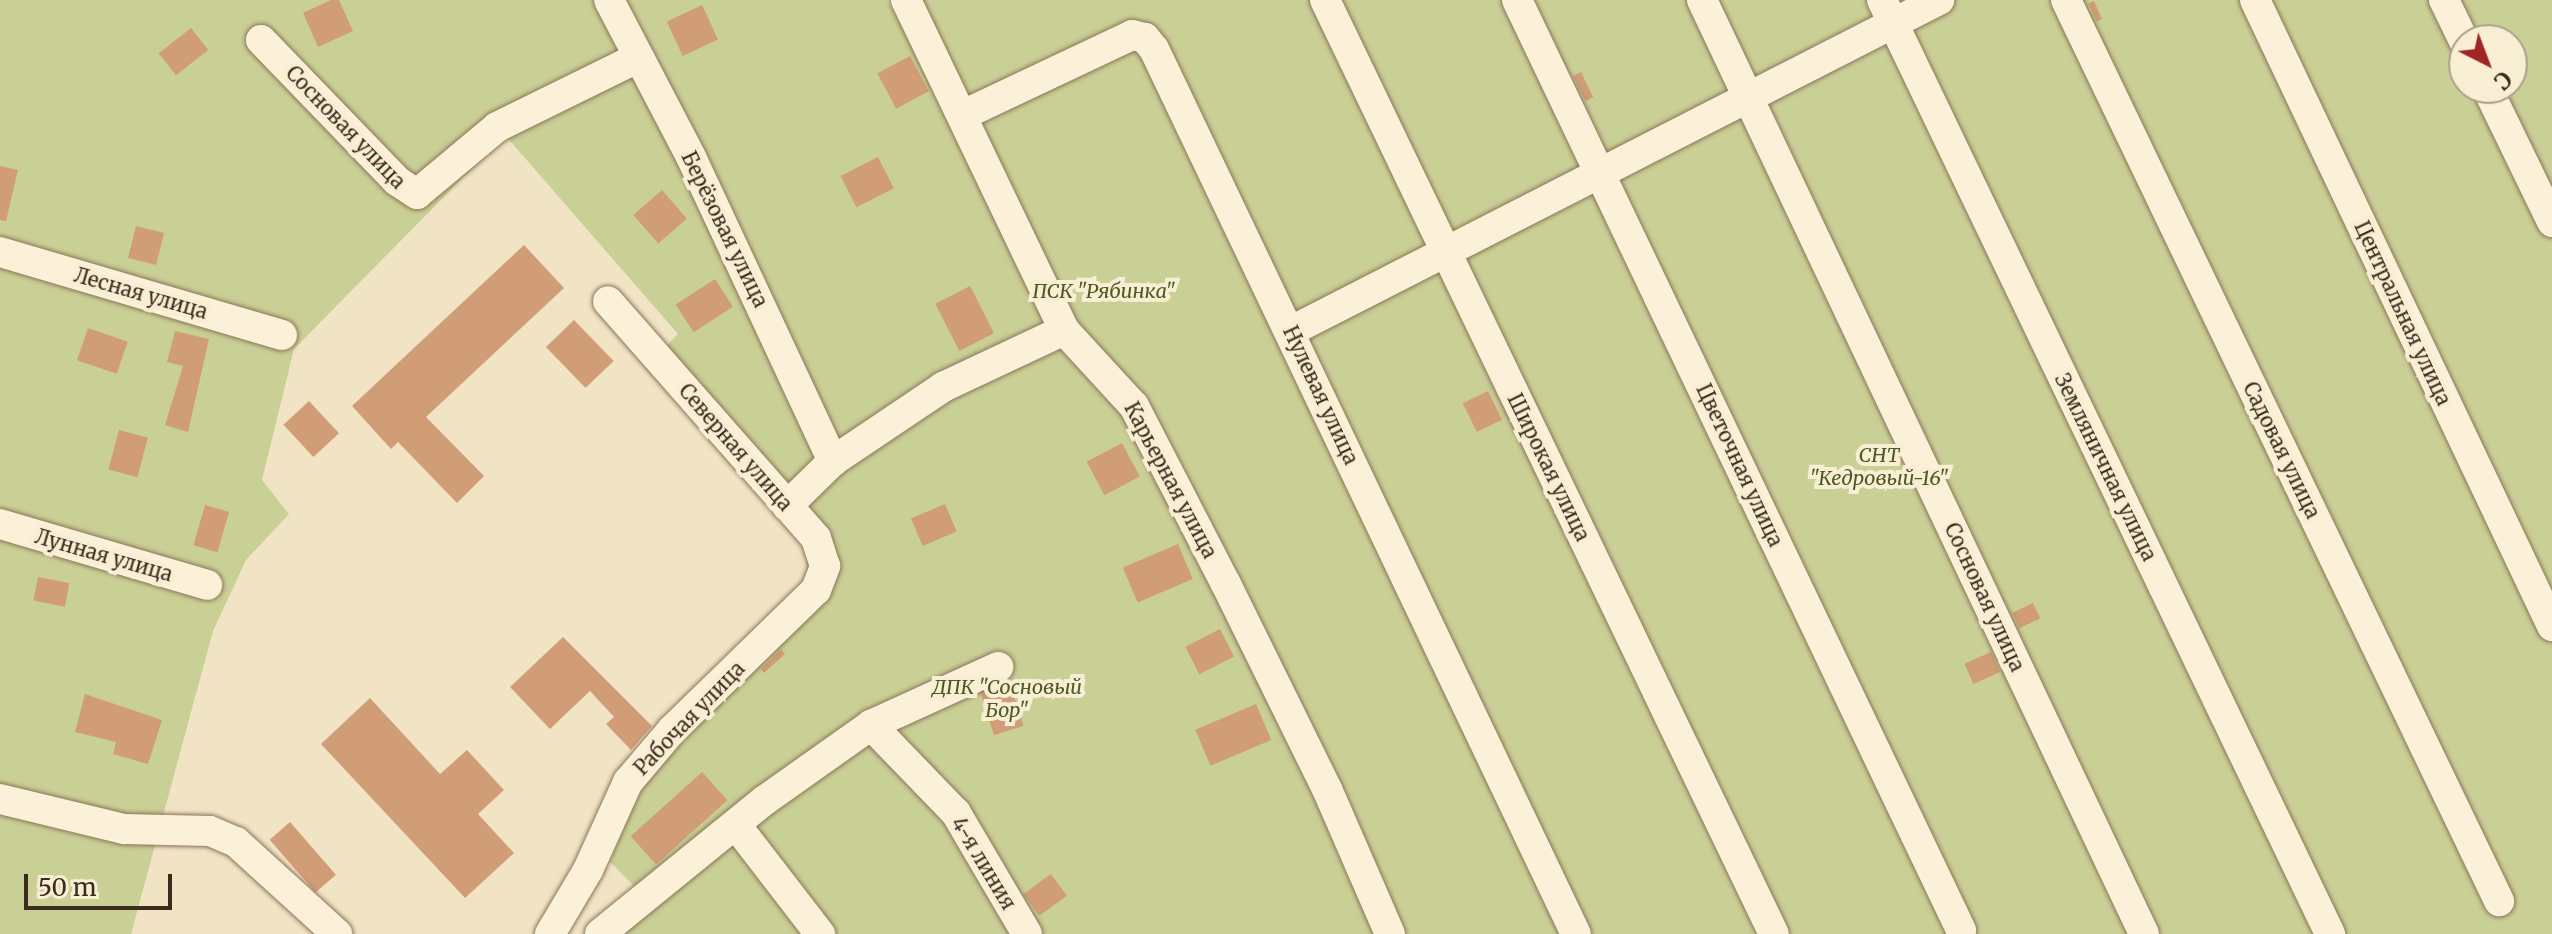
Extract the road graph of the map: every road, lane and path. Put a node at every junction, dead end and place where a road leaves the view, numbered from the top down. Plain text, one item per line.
1 (609, 0) edge
2 (906, 0) edge
3 (1325, 0) edge
4 (1517, 0) edge
5 (1702, 0) edge
6 (1939, 0) edge
7 (2066, 0) edge
8 (2255, 0) edge
9 (2444, 0) edge
10 (1888, 11) edge
11 (2456, 24) edge
12 (261, 40) dead end
13 (639, 57) junction
14 (1748, 98) junction
15 (2495, 104) edge
16 (965, 114) junction
17 (1599, 170) junction
18 (2552, 222) edge
19 (0, 252) edge
20 (1446, 253) junction
21 (608, 301) dead end
22 (1064, 330) junction
23 (1291, 331) junction
24 (282, 335) dead end
25 (833, 461) junction
26 (787, 506) junction
27 (0, 524) edge
28 (207, 585) dead end
29 (804, 601) joint
30 (2552, 626) edge
31 (998, 667) dead end
32 (871, 725) junction
33 (0, 799) edge
34 (736, 825) junction
35 (2499, 901) dead end
36 (564, 929) edge
37 (1961, 930) dead end
38 (337, 934) edge
39 (600, 934) edge
40 (820, 934) edge
41 (1027, 934) edge
42 (1390, 934) edge
43 (1576, 934) edge
44 (1774, 934) edge
45 (2144, 934) edge
46 (2330, 934) edge

1 - 13 street, Берёзовая улица
2 - 16 street, Карьерная улица
3 - 20 street, Широкая улица
4 - 17 street, Цветочная улица
5 - 14 street, Сосновая улица
6 - 10 street
7 - 35 street, Садовая улица
8 - 30 street, Центральная улица
9 - 11 street
10 - 14 street
10 - 46 street, Земляничная улица
12 - 13 street, Сосновая улица
13 - 25 street, Берёзовая улица
14 - 17 street
14 - 45 street, Сосновая улица
15 - 18 street
16 - 22 street, Карьерная улица
16 - 23 street, Нулевая улица
17 - 20 street
17 - 37 street, Цветочная улица
19 - 24 street, Лесная улица
20 - 23 street
20 - 44 street, Широкая улица
21 - 26 street, Северная улица
22 - 25 street
22 - 42 street, Карьерная улица
23 - 43 street, Нулевая улица
25 - 26 street
26 - 29 street, Северная улица
27 - 28 street, Лунная улица
29 - 36 street, Рабочая улица
31 - 32 street
32 - 34 street
32 - 41 street, 4-я линия
33 - 38 street
34 - 39 street
34 - 40 street

